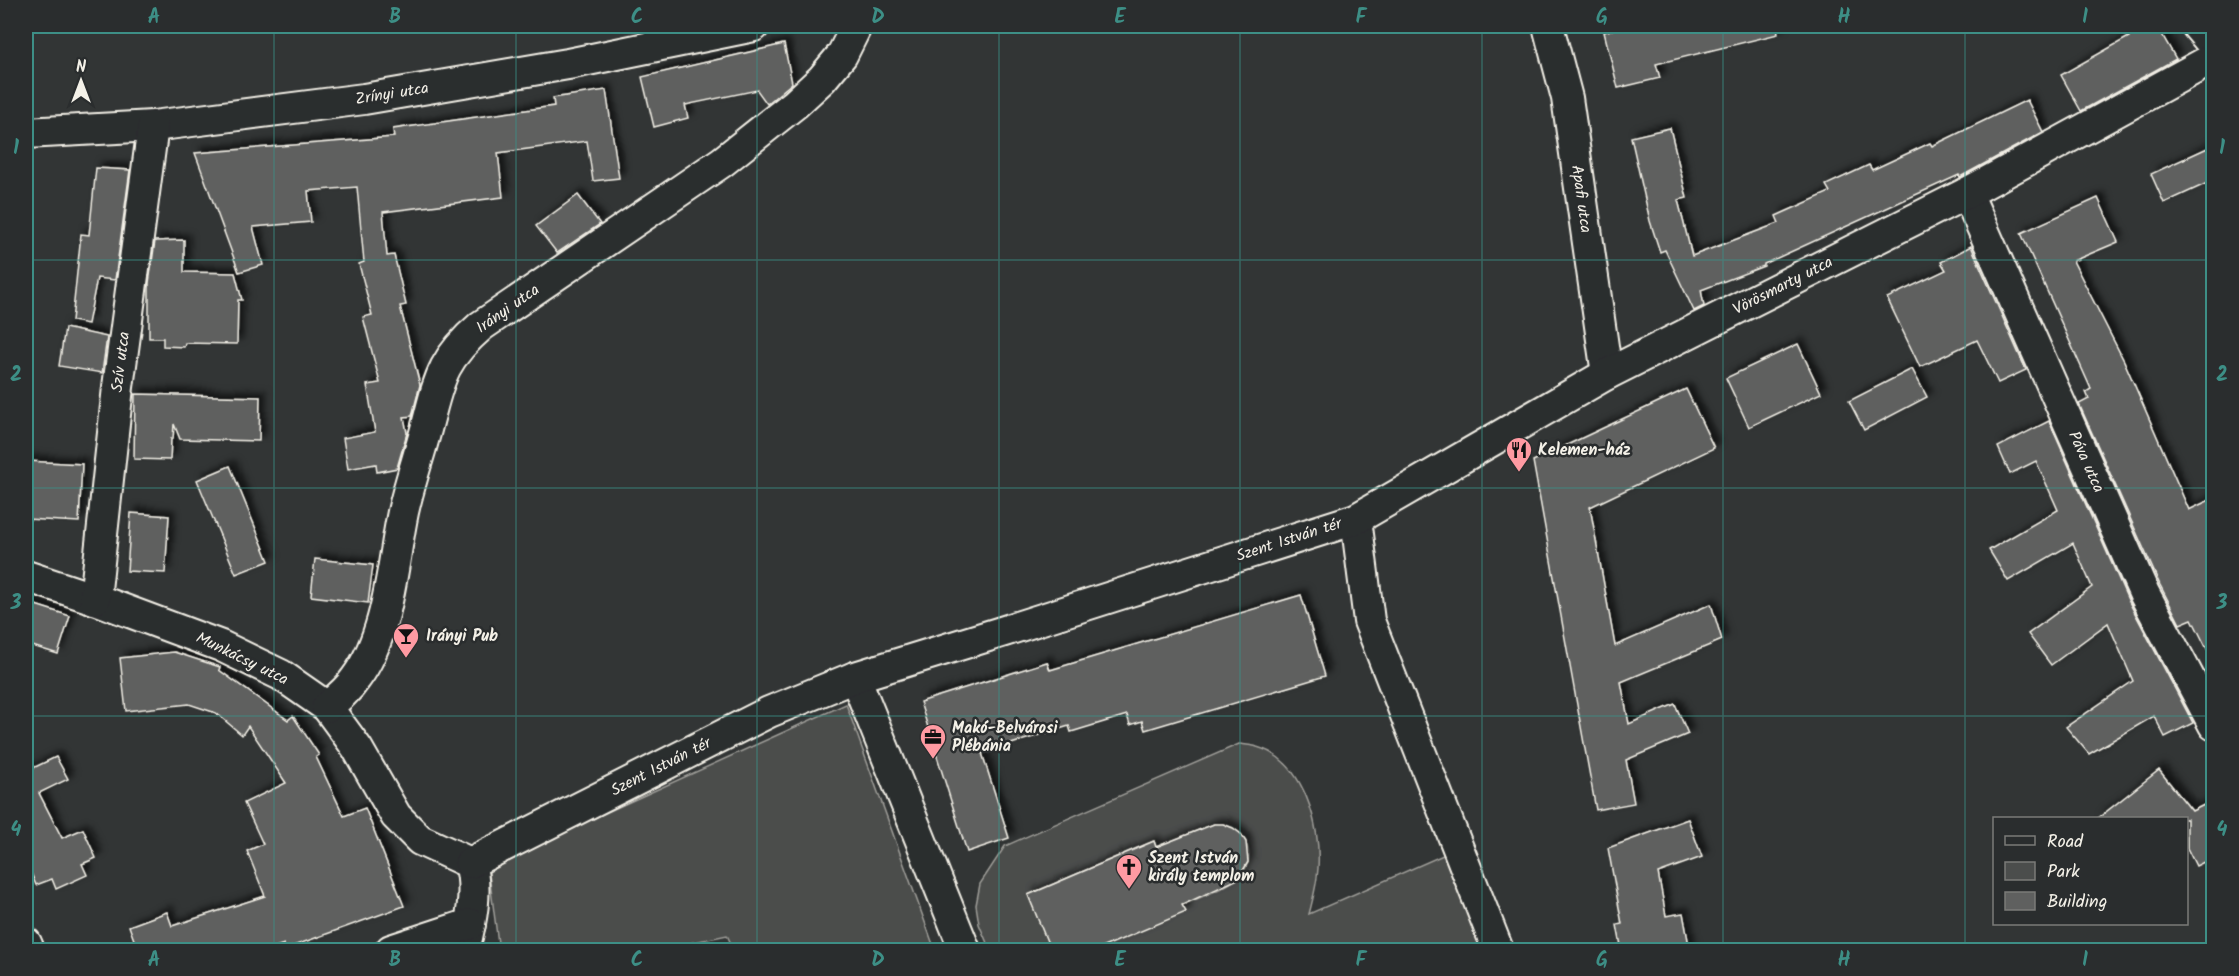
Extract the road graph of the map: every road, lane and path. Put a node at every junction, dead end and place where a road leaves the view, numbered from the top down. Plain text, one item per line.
1 (754, 26) edge
2 (854, 26) edge
3 (1548, 26) edge
4 (2197, 26) edge
5 (2214, 46) edge
6 (2214, 58) edge
7 (153, 126) junction
8 (26, 133) edge
9 (1967, 193) junction
10 (1607, 374) junction
11 (1356, 519) junction
12 (26, 576) edge
13 (95, 599) junction
14 (855, 677) junction
15 (327, 707) junction
16 (2214, 725) edge
17 (470, 863) junction
18 (467, 937) edge
19 (26, 943) edge
20 (29, 951) edge
21 (391, 951) edge
22 (965, 951) edge
23 (1498, 951) edge

1 - 7 street, Zrínyi utca
2 - 15 street, Irányi utca
3 - 10 street, Apafi utca
4 - 5 street
6 - 9 street, Vörösmarty utca
7 - 8 street, Zrínyi utca
7 - 13 street, Szív utca
9 - 10 street, Vörösmarty utca
9 - 16 street, Páva utca
10 - 11 street, Vörösmarty utca
11 - 14 street, Szent István tér
11 - 23 street, Szent István tér
12 - 13 street, Munkácsy utca
13 - 15 street, Munkácsy utca
14 - 17 street, Szent István tér
14 - 22 street
15 - 17 street, Munkácsy utca
17 - 18 street
18 - 21 street
19 - 20 street

